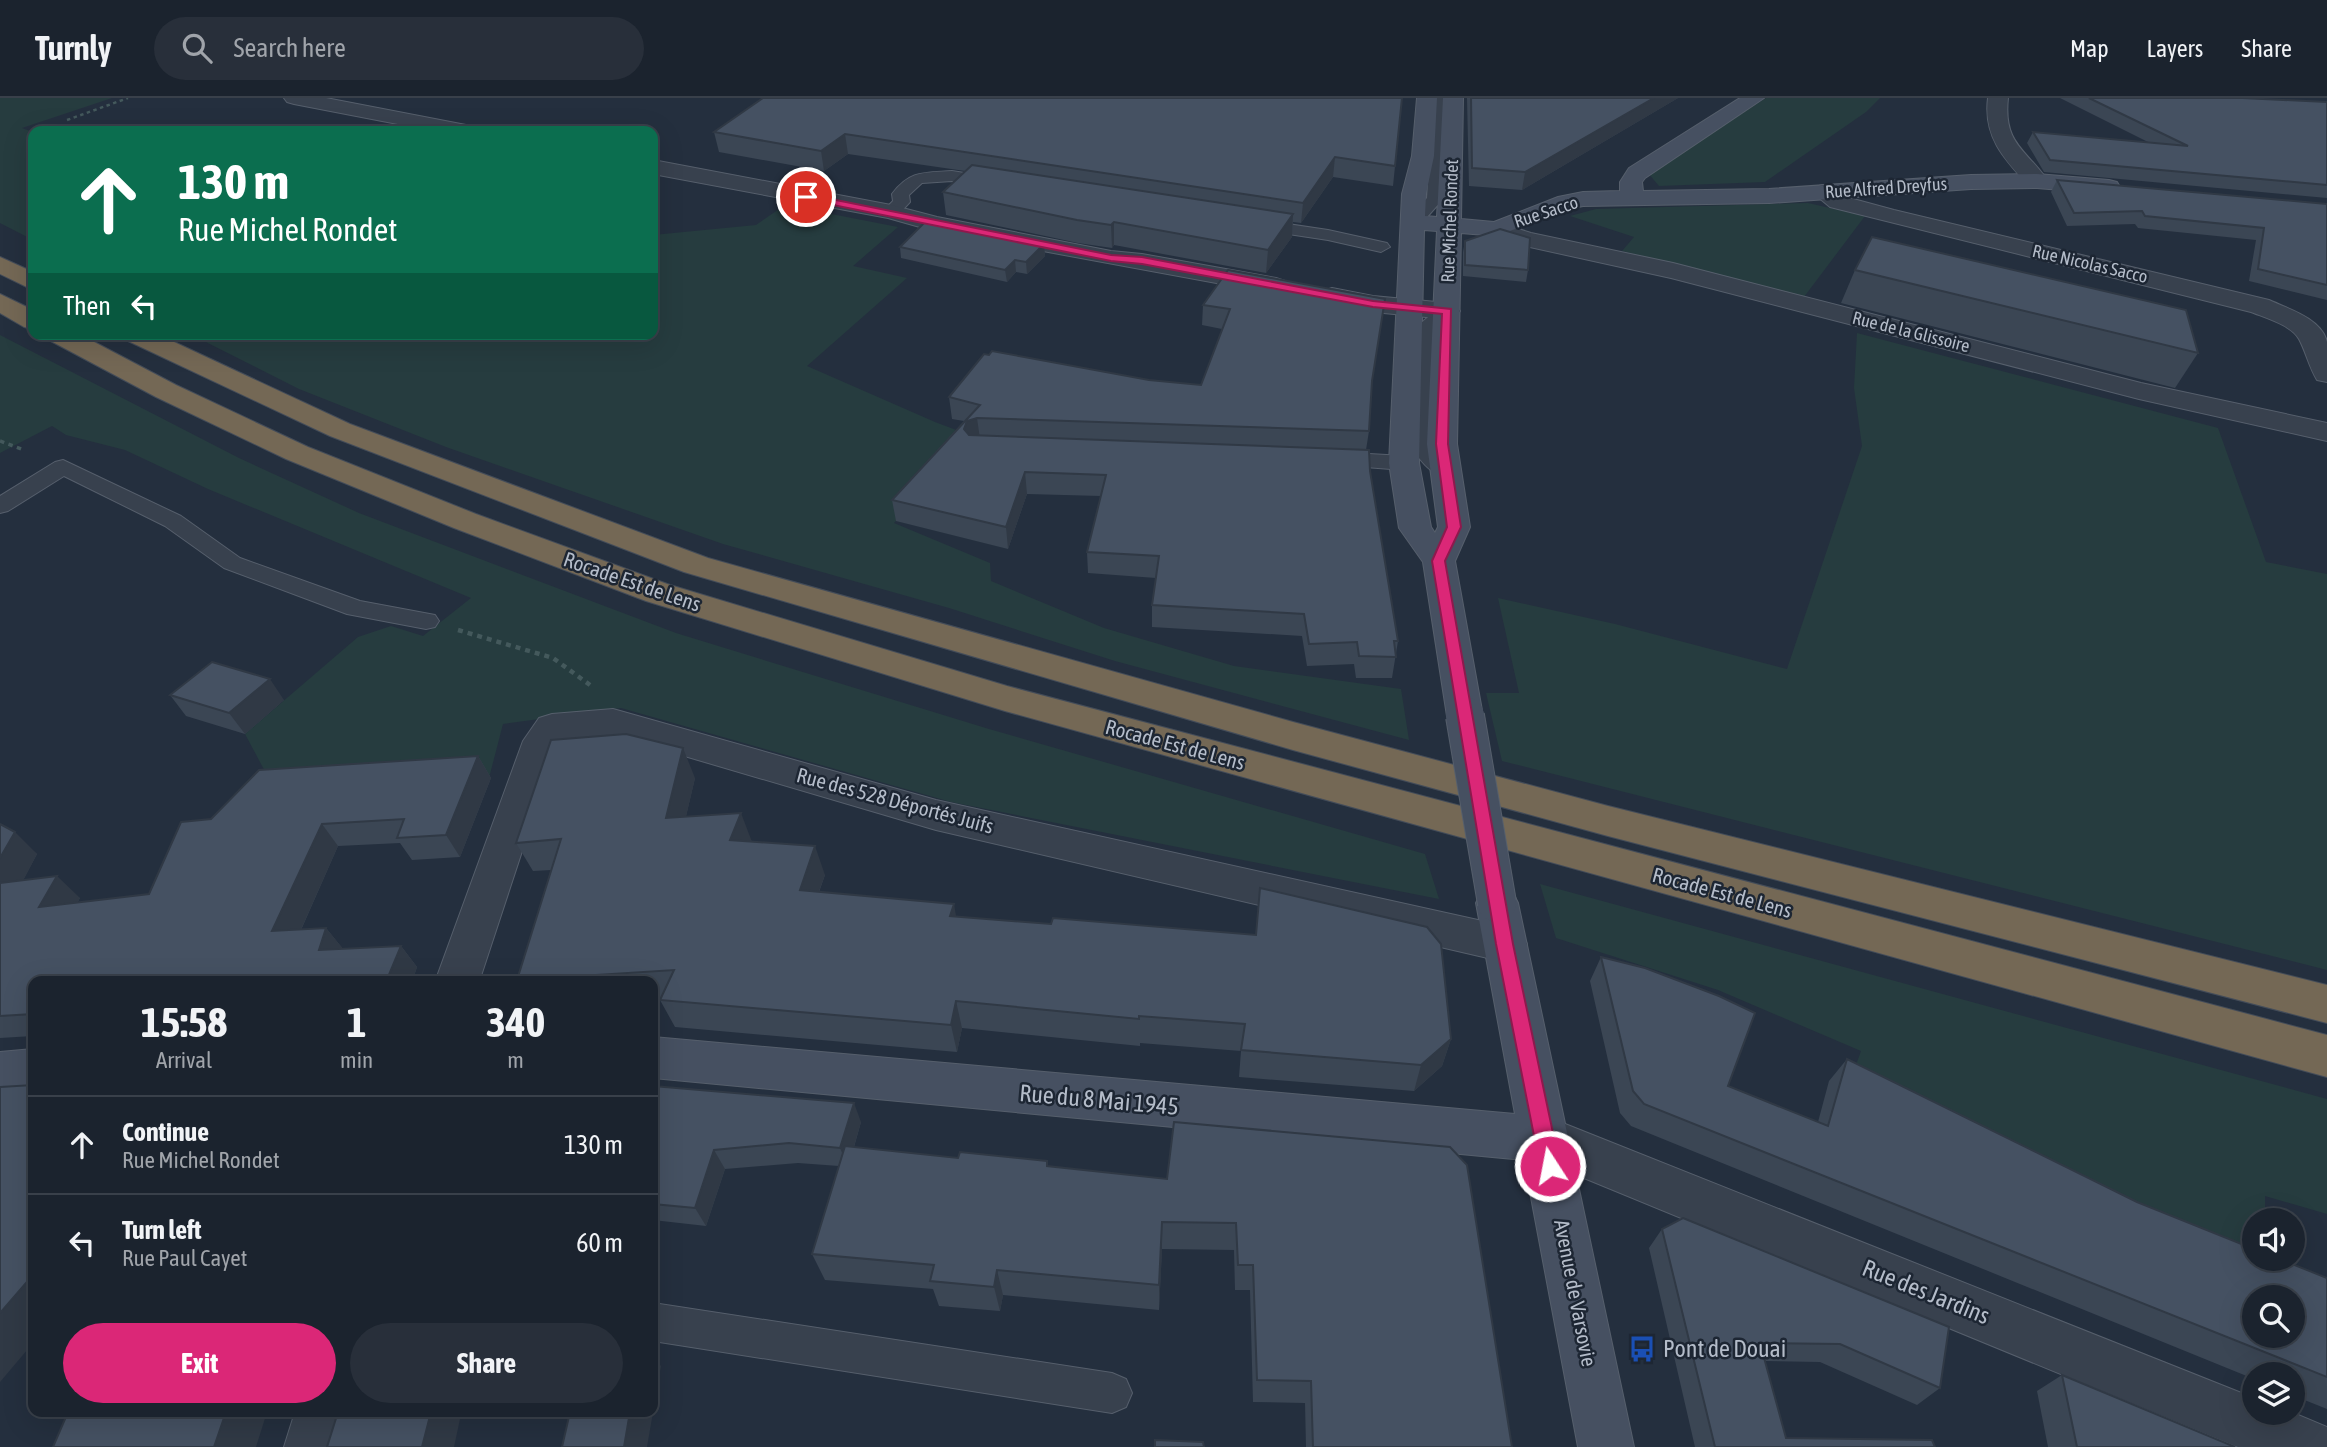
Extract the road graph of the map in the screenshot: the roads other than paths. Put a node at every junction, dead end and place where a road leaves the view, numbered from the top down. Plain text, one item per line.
1 (294, 98) edge
2 (1427, 98) edge
3 (1441, 98) edge
4 (1453, 98) edge
5 (1754, 98) edge
6 (1998, 98) edge
7 (440, 126) edge
8 (658, 168) edge
9 (2037, 181) junction
10 (1019, 187) edge
11 (2124, 188) edge
12 (1823, 192) junction
13 (1637, 200) junction
14 (895, 203) junction
15 (1232, 221) edge
16 (1413, 222) junction
17 (1450, 224) junction
18 (1497, 229) junction
19 (1381, 247) dead end
20 (0, 264) edge
21 (28, 279) edge
22 (0, 302) edge
23 (1408, 308) junction
24 (1447, 312) junction
25 (28, 318) edge
26 (69, 340) edge
27 (148, 340) edge
28 (2327, 374) edge
29 (2327, 432) edge
30 (1308, 458) edge
31 (1404, 463) junction
32 (0, 506) edge
33 (1439, 561) junction
34 (426, 621) road end
35 (1501, 923) junction
36 (459, 976) edge
37 (2327, 1004) edge
38 (2327, 1056) edge
39 (658, 1058) edge
40 (28, 1070) edge
41 (0, 1073) edge
42 (1545, 1139) junction
43 (658, 1323) edge
44 (1112, 1393) dead end
45 (321, 1417) edge
46 (312, 1447) edge
47 (1606, 1447) edge
48 (2307, 1447) edge

1 - 7 street
2 - 16 main road, Rue Michel Rondet
3 - 16 lane
4 - 17 main road, Rue Michel Rondet
5 - 13 main road
6 - 9 street
8 - 14 street
9 - 11 main road, Rue Alfred Dreyfus
9 - 12 main road, Rue Alfred Dreyfus
10 - 14 lane
12 - 13 main road, Rue Alfred Dreyfus
12 - 28 street, Rue Nicolas Sacco
13 - 18 main road, Rue Sacco
14 - 23 street
15 - 19 lane
16 - 17 main road
16 - 23 main road, Rue Michel Rondet
17 - 18 main road
17 - 24 main road, Rue Michel Rondet
18 - 29 street, Rue de la Glissoire
20 - 21 highway
22 - 25 highway
23 - 24 street
23 - 31 main road, Rue Michel Rondet
24 - 33 main road, Rue Michel Rondet
26 - 38 highway, Rocade Est de Lens
27 - 37 highway, Rocade Est de Lens
30 - 31 lane
31 - 33 main road, Avenue de Varsovie
32 - 34 lane
33 - 35 main road, Avenue de Varsovie, bridge
35 - 36 street, Rue des 528 Déportés Juifs
35 - 42 main road, Avenue de Varsovie
39 - 42 main road, Rue du 8 Mai 1945
40 - 41 main road
42 - 47 main road, Avenue de Varsovie
42 - 48 street, Rue des Jardins
43 - 44 lane
45 - 46 street

